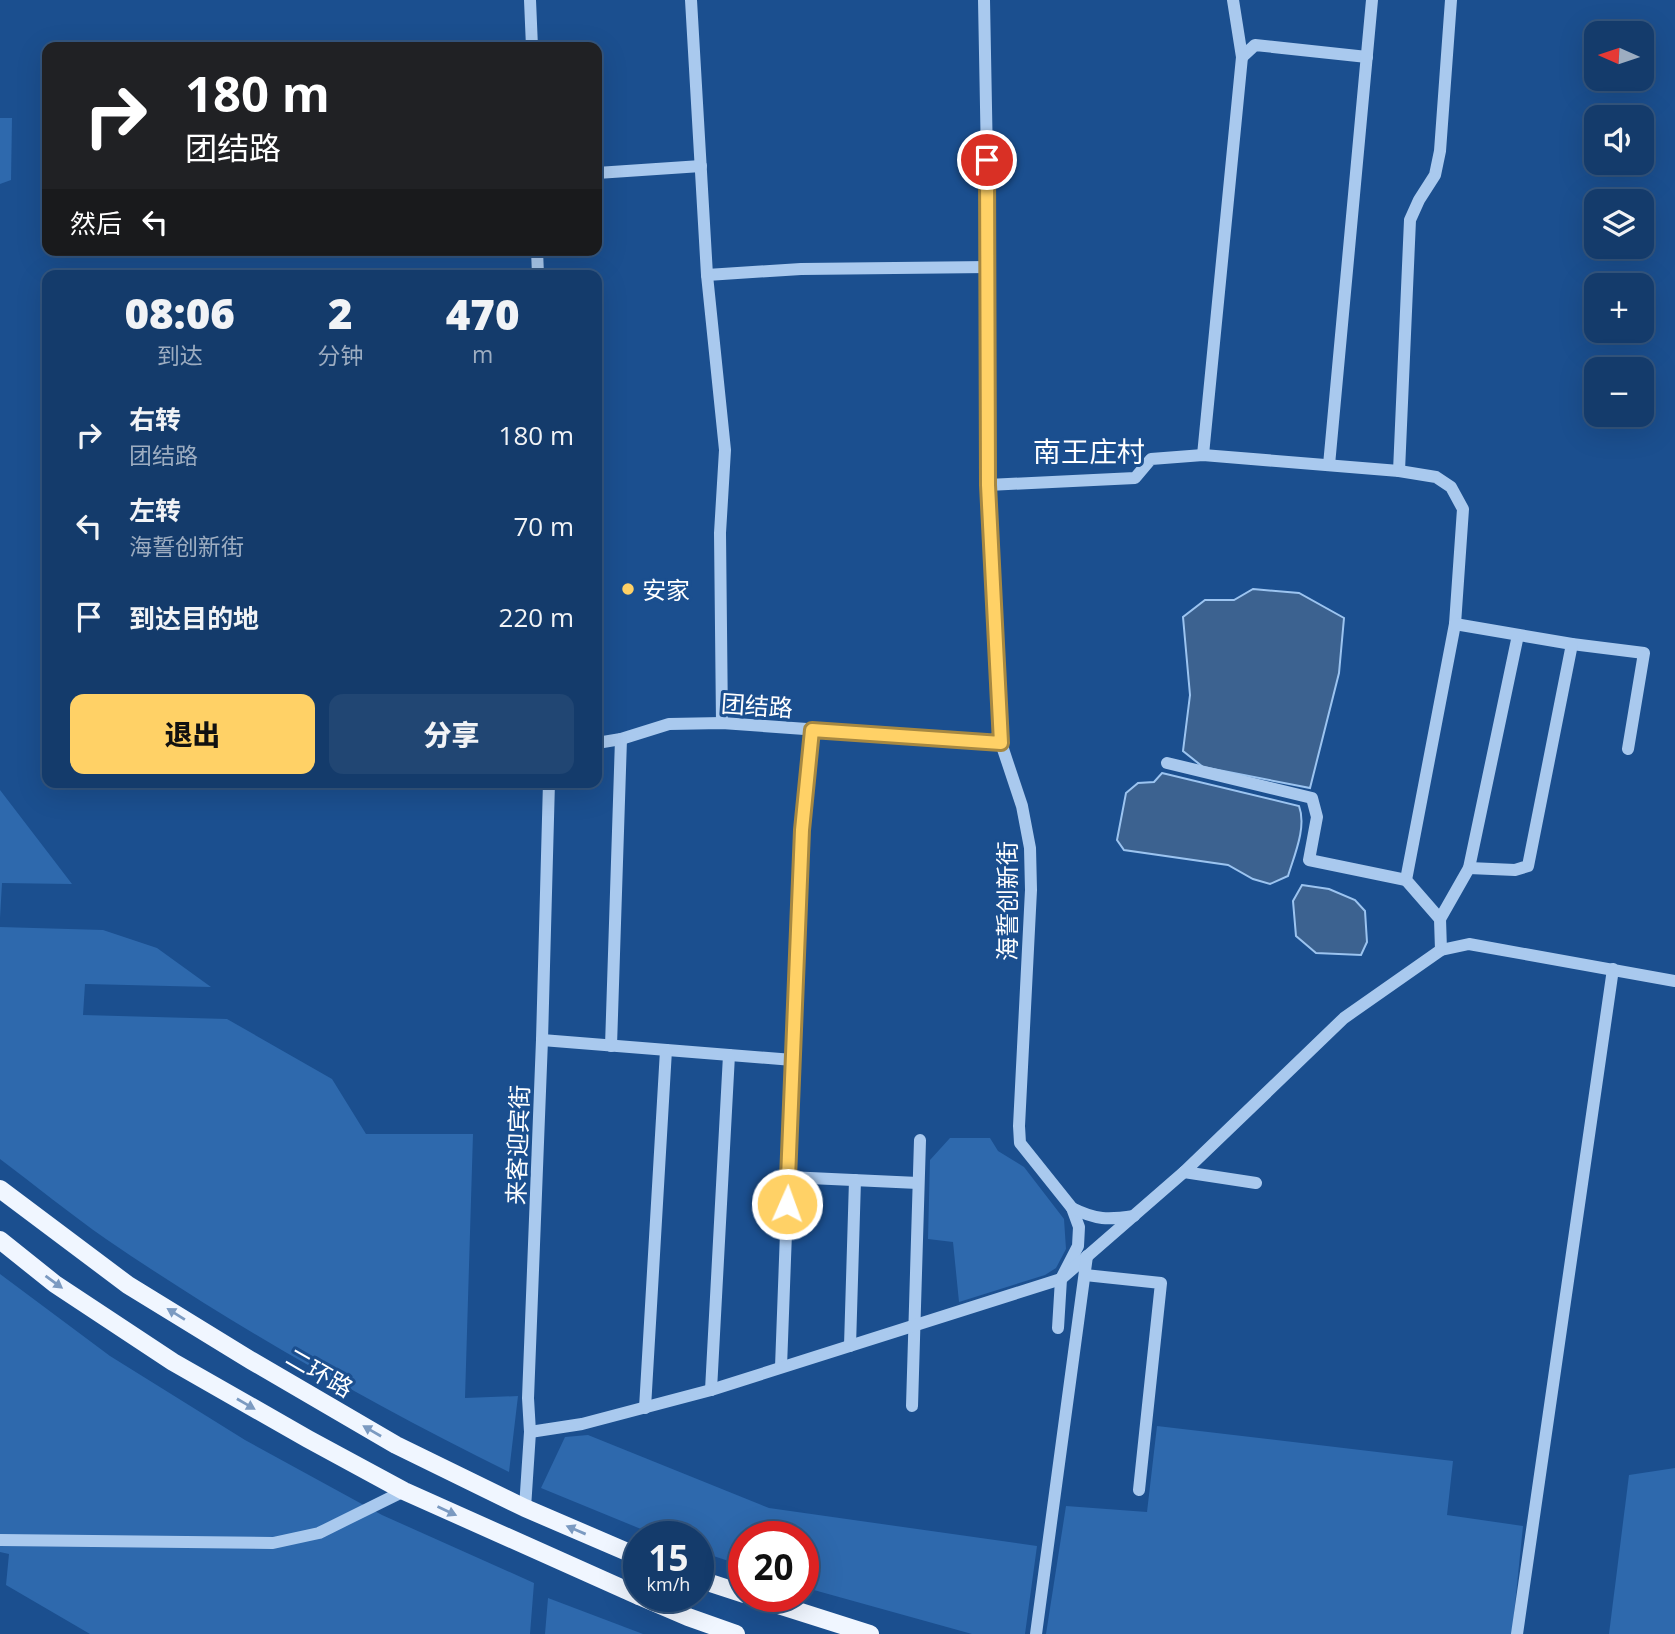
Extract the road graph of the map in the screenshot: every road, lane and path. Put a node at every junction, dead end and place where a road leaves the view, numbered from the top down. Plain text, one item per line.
1 (530, 0) edge
2 (691, 0) edge
3 (984, 0) edge
4 (1233, 0) edge
5 (1372, 0) edge
6 (1451, 0) edge
7 (532, 42) edge
8 (1242, 57) junction
9 (1367, 57) junction
10 (701, 166) junction
11 (602, 173) edge
12 (989, 267) junction
13 (707, 275) junction
14 (1203, 454) junction
15 (1329, 465) junction
16 (1399, 471) junction
17 (988, 485) junction
18 (1455, 624) junction
19 (1518, 635) junction
20 (1572, 644) junction
21 (722, 723) junction
22 (812, 730) junction
23 (621, 739) junction
24 (602, 742) edge
25 (1001, 743) junction
26 (1628, 749) dead end
27 (1167, 763) dead end
28 (549, 788) edge
29 (1469, 868) junction
30 (1406, 880) junction
31 (1440, 919) junction
32 (1441, 950) junction
33 (1613, 969) junction
34 (1675, 981) edge
35 (542, 1041) junction
36 (611, 1046) junction
37 (666, 1050) junction
38 (729, 1055) junction
39 (793, 1059) junction
40 (920, 1140) dead end
41 (1184, 1172) junction
42 (788, 1177) junction
43 (855, 1180) junction
44 (918, 1182) junction
45 (1256, 1183) dead end
46 (0, 1189) edge
47 (1072, 1208) junction
48 (1134, 1216) junction
49 (0, 1240) edge
50 (1087, 1256) junction
51 (1085, 1275) junction
52 (1062, 1279) junction
53 (915, 1326) junction
54 (1058, 1328) dead end
55 (850, 1346) junction
56 (781, 1367) junction
57 (711, 1390) junction
58 (912, 1406) dead end
59 (645, 1408) junction
60 (530, 1432) junction
61 (1139, 1489) dead end
62 (404, 1491) junction
63 (525, 1508) junction
64 (0, 1540) edge
65 (623, 1551) edge
66 (623, 1589) edge
67 (676, 1612) edge
68 (801, 1612) edge
69 (736, 1634) edge
70 (870, 1634) edge
71 (1036, 1634) edge
72 (1517, 1634) edge

1 - 7 street
2 - 10 street
3 - 12 street, 海誓创新街
4 - 8 street
5 - 9 street
6 - 16 street
8 - 9 street
8 - 14 street
9 - 15 street
10 - 11 street
10 - 13 street
12 - 13 street
12 - 17 street, 海誓创新街
13 - 21 street
14 - 15 street
14 - 17 street
15 - 16 street
16 - 18 street
17 - 25 street, 海誓创新街
18 - 19 street
18 - 30 street
19 - 20 street
19 - 29 street
20 - 26 street
20 - 29 street
21 - 22 street, 团结路
21 - 23 street, 团结路
22 - 25 street, 团结路
22 - 39 street
23 - 24 street, 团结路
23 - 36 street
25 - 47 street, 海誓创新街
27 - 30 street
28 - 35 street, 来客迎宾街
29 - 31 street
30 - 31 street
31 - 32 street
32 - 33 street
32 - 41 street
33 - 34 street
33 - 72 street
35 - 36 street
35 - 60 street, 来客迎宾街
36 - 37 street
37 - 38 street
37 - 59 street
38 - 39 street
38 - 57 street
39 - 42 street
40 - 44 street
41 - 45 street
41 - 48 street
42 - 43 street
42 - 56 street
43 - 44 street
43 - 55 street
44 - 53 street
63 -> 46 main road, 二环路
47 - 48 street
47 - 52 street, 海誓创新街
48 - 50 street
49 -> 62 main road
50 - 51 street
50 - 52 street
51 - 61 street
51 - 71 street
52 - 53 street
52 - 54 street
53 - 55 street
53 - 58 street
55 - 56 street
56 - 57 street
57 - 59 street
59 - 60 street
60 - 63 street, 来客迎宾街
62 - 64 street
62 -> 66 main road
65 -> 63 main road, 二环路
67 - 69 main road
68 - 70 main road

